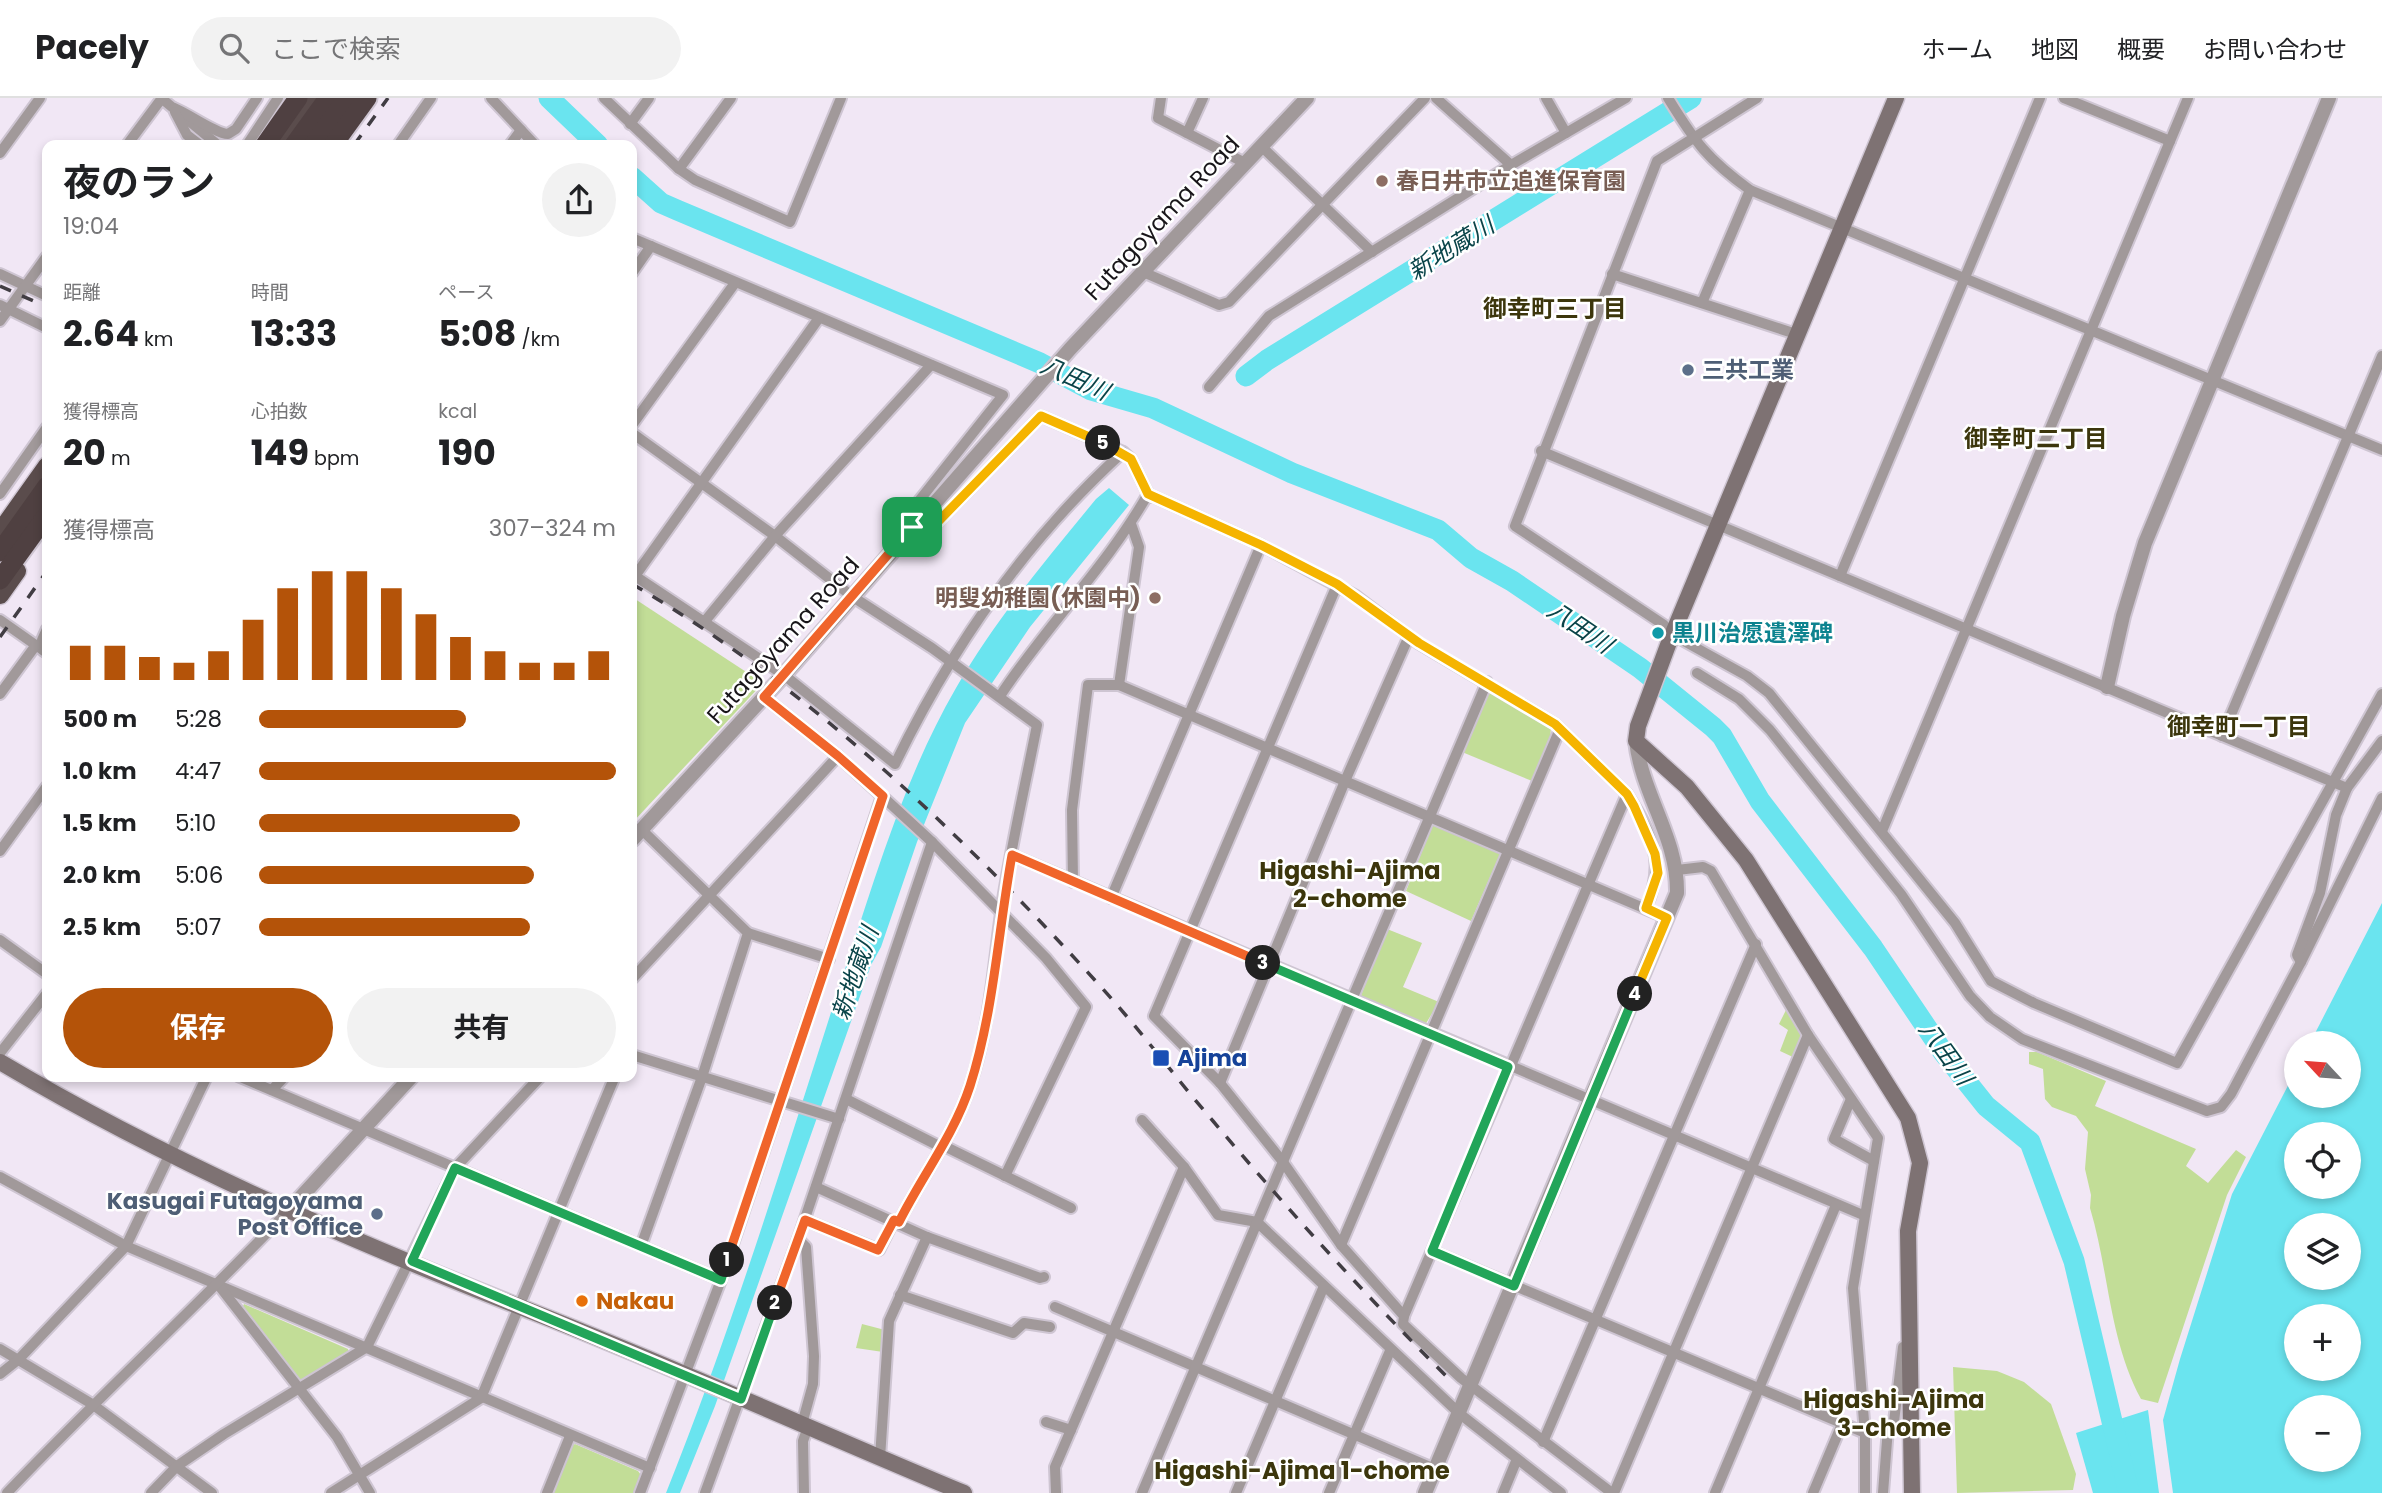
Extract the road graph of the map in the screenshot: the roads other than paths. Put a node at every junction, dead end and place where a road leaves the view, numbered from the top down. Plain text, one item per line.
1 (40, 98) edge
2 (161, 98) edge
3 (257, 98) edge
4 (298, 98) edge
5 (313, 98) edge
6 (328, 98) edge
7 (347, 98) edge
8 (358, 98) edge
9 (367, 98) edge
10 (431, 98) edge
11 (491, 98) edge
12 (604, 98) edge
13 (649, 98) edge
14 (731, 98) edge
15 (841, 98) edge
16 (1161, 98) edge
17 (1203, 98) edge
18 (1307, 98) edge
19 (1425, 98) edge
20 (1436, 98) edge
21 (1546, 98) edge
22 (1626, 98) edge
23 (1668, 98) edge
24 (1757, 98) edge
25 (1896, 98) edge
26 (2040, 98) edge
27 (2064, 98) edge
28 (2188, 98) edge
29 (2329, 98) edge
30 (276, 101) edge
31 (174, 108) junction
32 (630, 124) junction
33 (521, 130) junction
34 (1187, 133) junction
35 (1566, 133) junction
36 (1693, 139) junction
37 (131, 140) edge
38 (194, 140) edge
39 (212, 140) edge
40 (250, 140) edge
41 (269, 140) edge
42 (283, 140) edge
43 (298, 140) edge
44 (317, 140) edge
45 (328, 140) edge
46 (337, 140) edge
47 (402, 140) edge
48 (514, 140) edge
49 (530, 140) edge
50 (2170, 141) junction
51 (1261, 146) junction
52 (0, 153) edge
53 (1245, 163) junction
54 (1511, 165) junction
55 (679, 169) junction
56 (1750, 190) junction
57 (1322, 205) junction
58 (1842, 227) junction
59 (637, 240) edge
60 (651, 246) junction
61 (1372, 252) junction
62 (42, 263) edge
63 (637, 267) edge
64 (1143, 272) junction
65 (0, 274) edge
66 (1612, 274) junction
67 (1965, 278) junction
68 (735, 283) junction
69 (25, 286) junction
70 (42, 294) edge
71 (1702, 303) junction
72 (4, 307) edge
73 (819, 318) junction
74 (0, 321) edge
75 (42, 326) edge
76 (2091, 330) junction
77 (1796, 334) junction
78 (2382, 356) edge
79 (931, 365) junction
80 (2212, 379) junction
81 (1209, 387) dead end
82 (637, 418) edge
83 (42, 436) edge
84 (2349, 436) junction
85 (637, 437) edge
86 (2382, 450) edge
87 (1542, 451) junction
88 (1123, 452) junction
89 (42, 473) edge
90 (700, 482) junction
91 (42, 493) edge
92 (0, 494) edge
93 (1148, 494) junction
94 (42, 522) edge
95 (1131, 524) junction
96 (1717, 525) junction
97 (912, 527) junction
98 (0, 532) edge
99 (42, 535) edge
100 (775, 536) junction
101 (1261, 545) junction
102 (0, 552) edge
103 (637, 569) edge
104 (1840, 576) junction
105 (637, 578) edge
106 (0, 580) edge
107 (1337, 584) junction
108 (0, 595) edge
109 (853, 597) junction
110 (0, 620) edge
111 (705, 621) junction
112 (1966, 629) junction
113 (1409, 636) junction
114 (1670, 640) junction
115 (42, 650) edge
116 (951, 665) junction
117 (1697, 673) dead end
118 (784, 675) junction
119 (1487, 682) junction
120 (1119, 685) junction
121 (2107, 687) junction
122 (0, 694) edge
123 (997, 694) junction
124 (2382, 694) edge
125 (764, 697) junction
126 (1188, 715) junction
127 (1560, 729) junction
128 (1637, 734) junction
129 (2222, 736) junction
130 (2382, 741) edge
131 (1266, 748) junction
132 (838, 756) junction
133 (1345, 781) junction
134 (2334, 782) junction
135 (2347, 788) junction
136 (42, 793) edge
137 (1627, 794) junction
138 (883, 796) junction
139 (2382, 799) edge
140 (1429, 817) junction
141 (1882, 831) junction
142 (637, 835) edge
143 (932, 842) junction
144 (1509, 850) junction
145 (0, 852) edge
146 (1012, 855) junction
147 (1677, 870) junction
148 (1073, 882) junction
149 (1587, 883) junction
150 (711, 896) junction
151 (1111, 898) junction
152 (1646, 908) junction
153 (1001, 911) junction
154 (1667, 918) junction
155 (1189, 932) junction
156 (748, 933) junction
157 (0, 940) edge
158 (1756, 944) junction
159 (829, 959) junction
160 (2301, 962) junction
161 (1269, 965) junction
162 (42, 970) edge
163 (637, 974) edge
164 (42, 999) edge
165 (1351, 1000) junction
166 (1430, 1033) junction
167 (1808, 1035) junction
168 (0, 1053) edge
169 (637, 1057) edge
170 (0, 1062) edge
171 (1508, 1067) junction
172 (702, 1077) junction
173 (204, 1082) edge
174 (253, 1082) edge
175 (279, 1082) edge
176 (406, 1082) edge
177 (535, 1082) edge
178 (612, 1082) edge
179 (1220, 1083) junction
180 (272, 1090) junction
181 (846, 1099) junction
182 (1852, 1099) junction
183 (1590, 1101) junction
184 (783, 1103) junction
185 (835, 1118) junction
186 (1142, 1120) dead end
187 (363, 1129) junction
188 (1673, 1136) junction
189 (943, 1147) junction
190 (169, 1155) junction
191 (1874, 1161) junction
192 (1283, 1162) junction
193 (1184, 1167) junction
194 (455, 1168) junction
195 (1750, 1169) junction
196 (1006, 1176) junction
197 (0, 1177) edge
198 (816, 1187) junction
199 (1836, 1205) junction
200 (1071, 1208) dead end
201 (290, 1209) junction
202 (558, 1212) junction
203 (1863, 1215) junction
204 (805, 1220) junction
205 (897, 1221) junction
206 (1257, 1222) junction
207 (927, 1237) junction
208 (798, 1239) junction
209 (1341, 1245) junction
210 (125, 1246) junction
211 (640, 1246) junction
212 (1432, 1251) junction
213 (412, 1261) junction
214 (1044, 1277) dead end
215 (721, 1280) junction
216 (218, 1284) junction
217 (1324, 1286) junction
218 (1514, 1286) junction
219 (900, 1295) junction
220 (519, 1307) junction
221 (1055, 1307) dead end
222 (1404, 1316) junction
223 (1596, 1320) junction
224 (1050, 1327) dead end
225 (1114, 1332) junction
226 (1910, 1335) junction
227 (367, 1347) junction
228 (0, 1349) edge
229 (1390, 1351) junction
230 (1675, 1353) junction
231 (19, 1359) junction
232 (1197, 1368) junction
233 (0, 1374) edge
234 (690, 1377) junction
235 (1472, 1383) junction
236 (298, 1388) junction
237 (1759, 1388) junction
238 (481, 1398) junction
239 (740, 1398) junction
240 (1275, 1401) junction
241 (92, 1404) junction
242 (1460, 1414) junction
243 (1046, 1423) dead end
244 (1842, 1424) junction
245 (805, 1426) junction
246 (1071, 1430) junction
247 (1865, 1433) junction
248 (1354, 1434) junction
249 (569, 1436) junction
250 (1543, 1442) junction
251 (880, 1458) junction
252 (1517, 1460) junction
253 (177, 1466) junction
254 (650, 1468) junction
255 (1435, 1469) junction
256 (360, 1476) junction
257 (7, 1493) edge
258 (151, 1493) edge
259 (212, 1493) edge
260 (331, 1493) edge
261 (370, 1493) edge
262 (547, 1493) edge
263 (640, 1493) edge
264 (706, 1493) edge
265 (804, 1493) edge
266 (964, 1493) edge
267 (1056, 1493) edge
268 (1142, 1493) edge
269 (1236, 1493) edge
270 (1329, 1493) edge
271 (1425, 1493) edge
272 (1503, 1493) edge
273 (1561, 1493) edge
274 (1613, 1493) edge
275 (1715, 1493) edge
276 (1813, 1493) edge
277 (1865, 1493) edge
278 (1883, 1493) edge
279 (1912, 1493) edge

1 - 52 street
2 - 31 street
2 - 37 street
3 - 31 street
4 - 41 highway
5 - 42 highway
6 - 43 highway
7 - 44 highway
8 - 45 highway
9 - 46 highway
10 - 47 street
11 - 33 street
12 - 32 street
13 - 32 street
14 - 55 street
15 - 55 street
16 - 34 street
17 - 34 street
18 - 51 street, Futagoyama Road
19 - 57 street
20 - 54 street
21 - 35 street
22 - 35 street
23 - 36 street
24 - 36 street
25 - 58 main road
26 - 67 street
27 - 50 street
28 - 50 street
29 - 80 street
30 - 40 street
31 - 38 street
31 - 39 street
32 - 55 street
33 - 48 street
33 - 49 street
34 - 53 street
35 - 54 street
36 - 56 street
36 - 66 street
50 - 76 street
51 - 53 street, Futagoyama Road
51 - 57 street
53 - 64 street, Futagoyama Road
54 - 61 street
56 - 58 street
56 - 71 street
57 - 61 street
57 - 64 street
58 - 67 street
58 - 77 main road
59 - 60 street
60 - 63 street
60 - 68 street
61 - 81 street
62 - 69 street
64 - 97 street, Futagoyama Road
65 - 69 street
66 - 71 street
66 - 87 street
67 - 76 street
67 - 104 street
68 - 73 street
68 - 82 street
69 - 70 street
69 - 72 street
71 - 77 street
72 - 74 street
72 - 75 street
73 - 79 street
73 - 90 street
76 - 80 street
76 - 112 street
77 - 96 main road
78 - 84 street
79 - 97 street
79 - 100 street
80 - 84 street
80 - 121 street
83 - 92 street
84 - 86 street
84 - 129 street
85 - 90 street
87 - 96 street
87 - 114 street
88 - 93 street
88 - 97 street
88 - 116 street
89 - 98 highway
90 - 100 street
90 - 103 street
91 - 102 highway
93 - 95 street
93 - 101 street
94 - 106 highway
95 - 120 street
95 - 123 street
96 - 104 street
96 - 114 main road
97 - 109 street, Futagoyama Road
99 - 108 highway
100 - 109 street
100 - 111 street
101 - 107 street
101 - 126 street
104 - 112 street
105 - 111 street
107 - 113 street
107 - 131 street
109 - 116 street
109 - 118 street, Futagoyama Road
110 - 115 street
111 - 118 street
112 - 121 street
112 - 141 street
113 - 119 street
113 - 133 street
114 - 128 main road
114 - 141 street
115 - 122 street
116 - 118 street
116 - 123 street
117 - 160 street
118 - 125 street, Futagoyama Road
119 - 127 street
119 - 140 street
120 - 126 street
120 - 148 street
121 - 129 street
123 - 146 street
124 - 134 street
125 - 132 street
125 - 142 street, Futagoyama Road
126 - 131 street
126 - 151 street
127 - 137 street
127 - 144 street
128 - 147 street
128 - 226 main road
129 - 134 street
130 - 135 street
131 - 133 street
131 - 155 street
132 - 138 street
132 - 150 street
133 - 140 street
133 - 161 street
134 - 135 street
134 - 141 street
135 - 160 street
136 - 145 street
137 - 149 street
137 - 152 street
138 - 143 street
138 - 159 street
139 - 160 street
140 - 144 street
140 - 165 street
142 - 150 street
143 - 153 street
143 - 181 street
144 - 149 street
144 - 166 street
146 - 148 street
146 - 153 street
147 - 154 street
147 - 158 street
148 - 151 street
149 - 152 street
149 - 171 street
150 - 156 street
150 - 163 street
151 - 155 street
152 - 154 street
153 - 189 street
153 - 196 street
154 - 183 street
155 - 161 street
155 - 179 street
156 - 159 street
156 - 172 street
157 - 162 street
158 - 167 street
158 - 188 street
159 - 184 street
161 - 165 street
161 - 179 street
164 - 168 street
165 - 166 street
165 - 192 street
166 - 171 street
166 - 209 street
167 - 182 street
167 - 195 street
169 - 172 street
170 - 190 main road
171 - 183 street
171 - 212 street
172 - 184 street
172 - 211 street
173 - 190 street
174 - 180 street
175 - 180 street
176 - 187 street
177 - 194 street
178 - 202 street
179 - 192 street
180 - 187 street
181 - 185 street
181 - 189 street
182 - 191 street
182 - 191 street
183 - 188 street
183 - 218 street
184 - 185 street
184 - 215 street
185 - 198 street
186 - 193 street
187 - 194 street
187 - 201 street
188 - 195 street
188 - 223 street
189 - 196 street
189 - 205 street
190 - 201 main road
190 - 210 street
191 - 203 street
192 - 206 street
192 - 209 street
193 - 206 street
193 - 225 street
194 - 202 street
194 - 213 street
195 - 199 street
195 - 230 street
196 - 200 street
197 - 210 street
198 - 204 street
198 - 205 street
199 - 203 street
199 - 237 street
201 - 213 main road
201 - 216 street
202 - 211 street
202 - 220 street
203 - 247 street
204 - 205 street
204 - 208 street
205 - 207 street
206 - 217 street
206 - 232 street
207 - 214 street
207 - 219 street
208 - 239 street
208 - 245 street
209 - 222 street
210 - 216 street
210 - 231 street
211 - 215 street
212 - 218 street
212 - 222 street
213 - 220 main road
213 - 227 street
215 - 234 street
216 - 227 street
216 - 236 street
216 - 241 street
217 - 229 street
217 - 240 street
218 - 223 street
218 - 235 street
219 - 224 street
219 - 251 street
220 - 234 main road
220 - 238 street
221 - 225 street
222 - 235 street
223 - 230 street
223 - 250 street
225 - 232 street
225 - 246 street
226 - 278 street
226 - 279 main road
227 - 236 street
227 - 238 street
228 - 231 street
229 - 242 street
229 - 248 street
230 - 237 street
230 - 274 street
231 - 233 street
231 - 241 street
232 - 240 street
232 - 268 street
234 - 239 main road
234 - 254 street
235 - 242 street
235 - 250 street
236 - 253 street
236 - 256 street
237 - 244 street
237 - 275 street
238 - 249 street
238 - 256 street
239 - 245 main road
239 - 264 street
240 - 248 street
240 - 269 street
241 - 253 street
241 - 257 street
242 - 252 street
242 - 255 street
243 - 246 street
244 - 247 street
244 - 276 street
245 - 251 main road
245 - 265 street
246 - 267 street
247 - 277 street
248 - 255 street
248 - 270 street
249 - 254 street
249 - 262 street
250 - 274 street
251 - 266 main road
252 - 272 street
252 - 273 street
253 - 258 street
253 - 259 street
254 - 263 street
255 - 271 street
256 - 260 street
256 - 261 street

